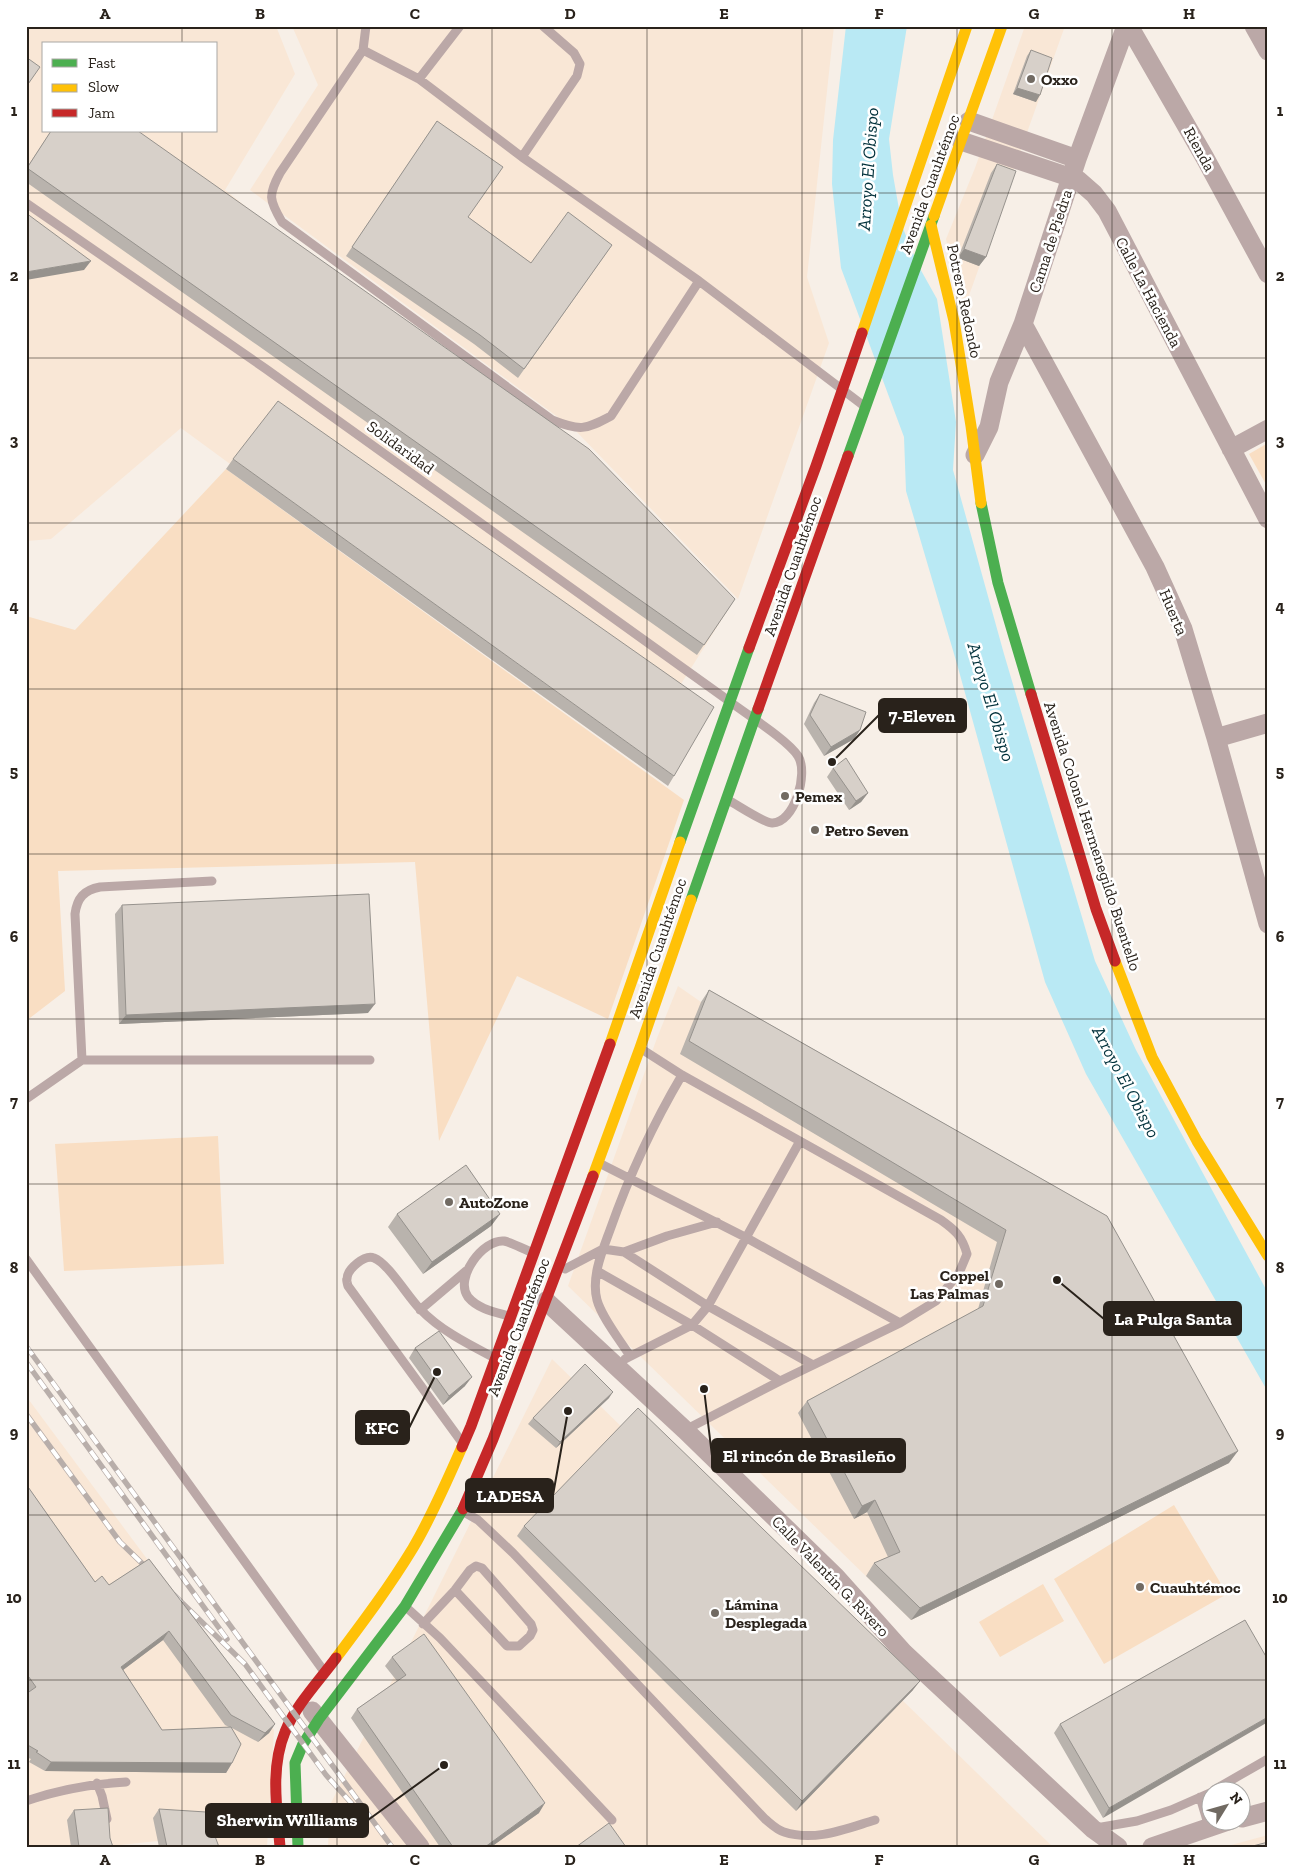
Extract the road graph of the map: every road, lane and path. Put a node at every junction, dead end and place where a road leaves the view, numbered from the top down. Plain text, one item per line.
1 (366, 26) edge
2 (460, 26) edge
3 (543, 26) edge
4 (967, 26) edge
5 (1002, 26) edge
6 (1127, 26) edge
7 (1254, 26) edge
8 (364, 50) junction
9 (1268, 51) edge
10 (420, 79) junction
11 (969, 121) junction
12 (961, 141) junction
13 (522, 157) junction
14 (1077, 159) junction
15 (1071, 178) junction
16 (911, 188) junction
17 (26, 203) edge
18 (932, 227) junction
19 (1268, 274) edge
20 (699, 281) junction
21 (1023, 324) junction
22 (842, 390) junction
23 (866, 407) junction
24 (980, 426) junction
25 (1268, 429) edge
26 (1231, 448) junction
27 (975, 455) joint
28 (1268, 519) edge
29 (729, 701) junction
30 (754, 720) junction
31 (1268, 723) edge
32 (1216, 738) junction
33 (726, 799) junction
34 (212, 881) dead end
35 (1268, 924) edge
36 (640, 1048) junction
37 (82, 1060) junction
38 (370, 1060) dead end
39 (682, 1075) junction
40 (26, 1099) edge
41 (800, 1141) junction
42 (598, 1162) junction
43 (630, 1179) junction
44 (717, 1222) junction
45 (543, 1226) junction
46 (745, 1237) junction
47 (604, 1249) junction
48 (624, 1252) junction
49 (533, 1253) junction
50 (1268, 1256) edge
51 (26, 1259) edge
52 (466, 1271) junction
53 (597, 1271) junction
54 (556, 1274) junction
55 (538, 1305) junction
56 (708, 1306) junction
57 (420, 1310) junction
58 (516, 1319) junction
59 (900, 1323) junction
60 (692, 1325) junction
61 (496, 1358) junction
62 (622, 1360) junction
63 (813, 1365) junction
64 (780, 1381) junction
65 (685, 1430) junction
66 (463, 1444) junction
67 (451, 1504) junction
68 (414, 1546) junction
69 (434, 1559) junction
70 (455, 1590) junction
71 (396, 1598) junction
72 (423, 1624) junction
73 (325, 1672) junction
74 (304, 1702) junction
75 (319, 1719) junction
76 (1268, 1759) edge
77 (1232, 1780) edge
78 (126, 1782) dead end
79 (97, 1784) junction
80 (1200, 1797) joint
81 (26, 1801) edge
82 (1202, 1804) edge
83 (1268, 1810) edge
84 (1252, 1815) edge
85 (612, 1820) dead end
86 (875, 1820) dead end
87 (1093, 1828) junction
88 (108, 1829) edge
89 (1202, 1829) edge
90 (280, 1847) edge
91 (298, 1847) edge
92 (420, 1847) edge
93 (1118, 1847) edge
94 (1152, 1847) edge

1 - 8 lane
2 - 10 lane
3 - 13 lane
4 - 16 main road, Avenida Cuauhtémoc
5 - 11 main road, Avenida Cuauhtémoc
6 - 14 street, Cama de Piedra
6 - 19 street, Rienda
7 - 9 street
8 - 10 lane
8 - 20 lane
10 - 13 lane
11 - 12 main road, Avenida Cuauhtémoc
11 - 14 street
12 - 15 street, Calle La Hacienda
12 - 18 main road, Avenida Cuauhtémoc
13 - 20 lane
14 - 15 street, Cama de Piedra
15 - 21 street, Cama de Piedra
15 - 26 street, Calle La Hacienda
16 - 18 main road, Potrero Redondo
16 - 22 main road, Avenida Cuauhtémoc
17 - 29 lane, Solidaridad
18 - 23 main road, Avenida Cuauhtémoc
18 - 24 main road, Potrero Redondo
20 - 22 lane
21 - 24 street, Cama de Piedra
21 - 32 street, Huerta
22 - 23 lane
22 - 29 main road, Avenida Cuauhtémoc
23 - 30 main road, Avenida Cuauhtémoc
24 - 27 street, Cama de Piedra
25 - 26 street
26 - 28 street, Calle La Hacienda
27 - 50 main road, Avenida Colonel Hermenegildo Buentello
29 - 30 lane, Solidaridad
29 - 45 main road, Avenida Cuauhtémoc
30 - 33 main road, Avenida Cuauhtémoc
30 - 33 lane, Solidaridad
31 - 32 street
32 - 35 street, Huerta
33 - 36 main road, Avenida Cuauhtémoc
34 - 37 lane
36 - 39 lane
36 - 42 main road, Avenida Cuauhtémoc
37 - 38 lane
37 - 40 lane
39 - 41 lane
39 - 43 lane
41 - 46 lane
41 - 59 lane
42 - 43 lane
42 - 54 main road, Avenida Cuauhtémoc
43 - 44 lane
43 - 47 lane
44 - 46 lane
44 - 48 lane
45 - 49 main road, Avenida Cuauhtémoc
45 - 55 main road
46 - 56 lane
46 - 59 lane
47 - 48 lane
47 - 53 lane
47 - 54 lane
48 - 56 lane
49 - 52 lane
49 - 58 main road, Avenida Cuauhtémoc
51 - 73 lane
52 - 57 lane
52 - 58 lane
53 - 60 lane
53 - 62 lane
54 - 55 main road, Avenida Cuauhtémoc
55 - 62 street, Calle Valentín G. Rivero
55 - 67 main road, Avenida Cuauhtémoc
56 - 60 lane
56 - 63 lane
57 - 61 lane
57 - 66 lane
58 - 61 main road, Avenida Cuauhtémoc
59 - 63 lane
60 - 62 lane
60 - 64 lane
61 - 66 main road, Avenida Cuauhtémoc
62 - 65 street, Calle Valentín G. Rivero
63 - 64 lane
64 - 65 lane
65 - 87 street, Calle Valentín G. Rivero
66 - 67 main road, Avenida Cuauhtémoc
67 - 68 main road, Avenida Cuauhtémoc
67 - 69 main road, Avenida Cuauhtémoc
67 - 86 lane
68 - 69 main road
68 - 71 main road, Avenida Cuauhtémoc
69 - 71 main road, Avenida Cuauhtémoc
70 - 70 lane
70 - 72 lane
71 - 72 lane
71 - 73 main road, Avenida Cuauhtémoc
71 - 75 main road, Avenida Cuauhtémoc
72 - 85 lane
73 - 74 main road, Avenida Cuauhtémoc
74 - 75 street
74 - 90 main road, Avenida Cuauhtémoc
75 - 91 main road, Avenida Cuauhtémoc
75 - 92 street
76 - 77 lane
78 - 79 lane
79 - 81 lane
79 - 88 lane
80 - 82 lane
80 - 87 lane
83 - 84 street
87 - 93 street, Calle Valentín G. Rivero
89 - 94 street

